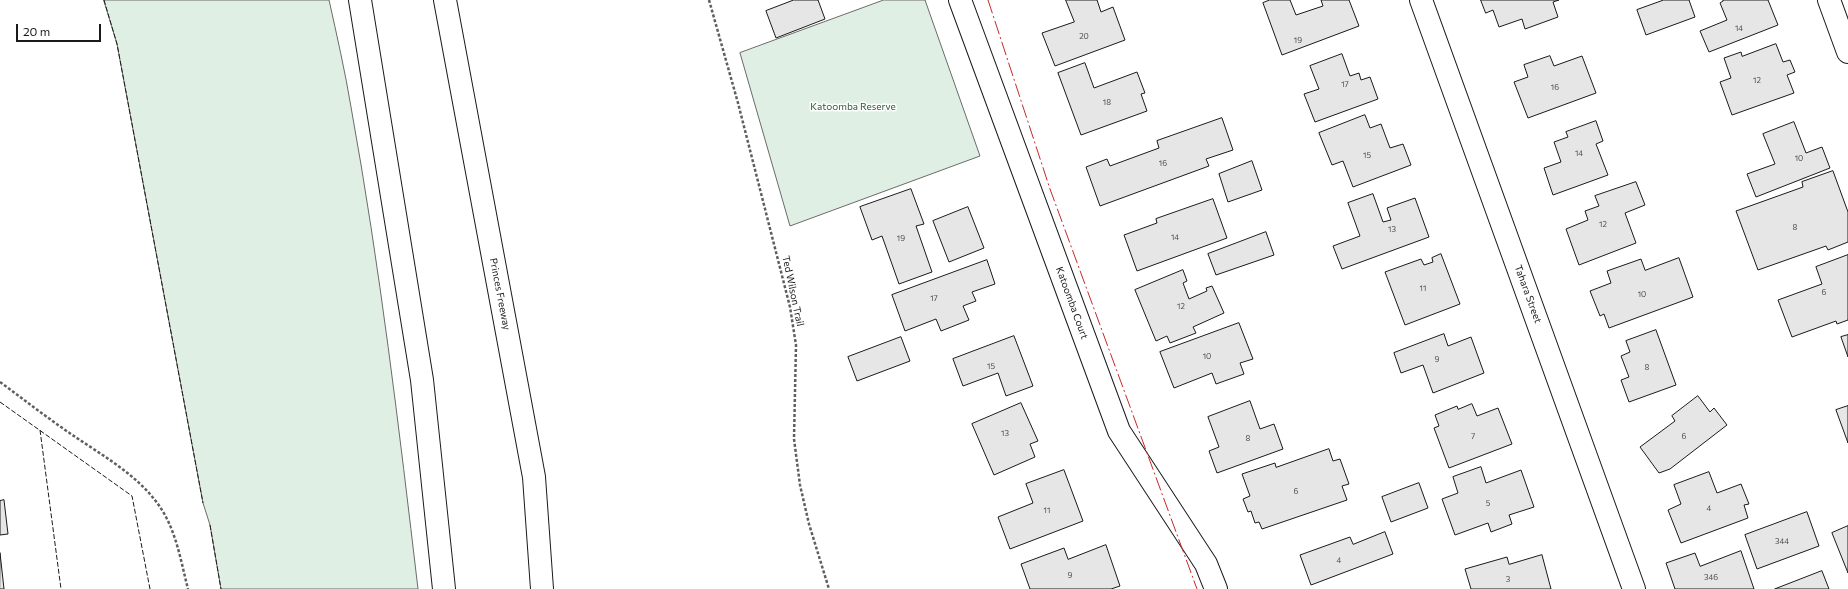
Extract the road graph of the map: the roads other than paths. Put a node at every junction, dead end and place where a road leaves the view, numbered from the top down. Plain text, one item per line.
1 (360, 0) edge
2 (445, 0) edge
3 (960, 0) edge
4 (1421, 0) edge
5 (1829, 0) edge
6 (1848, 52) edge
7 (444, 589) edge
8 (542, 589) edge
9 (1216, 589) edge
10 (1634, 589) edge

1 - 7 main road
2 - 8 main road, Princes Freeway
3 - 9 main road, Katoomba Court
4 - 10 main road, Tahara Street
5 - 6 main road

